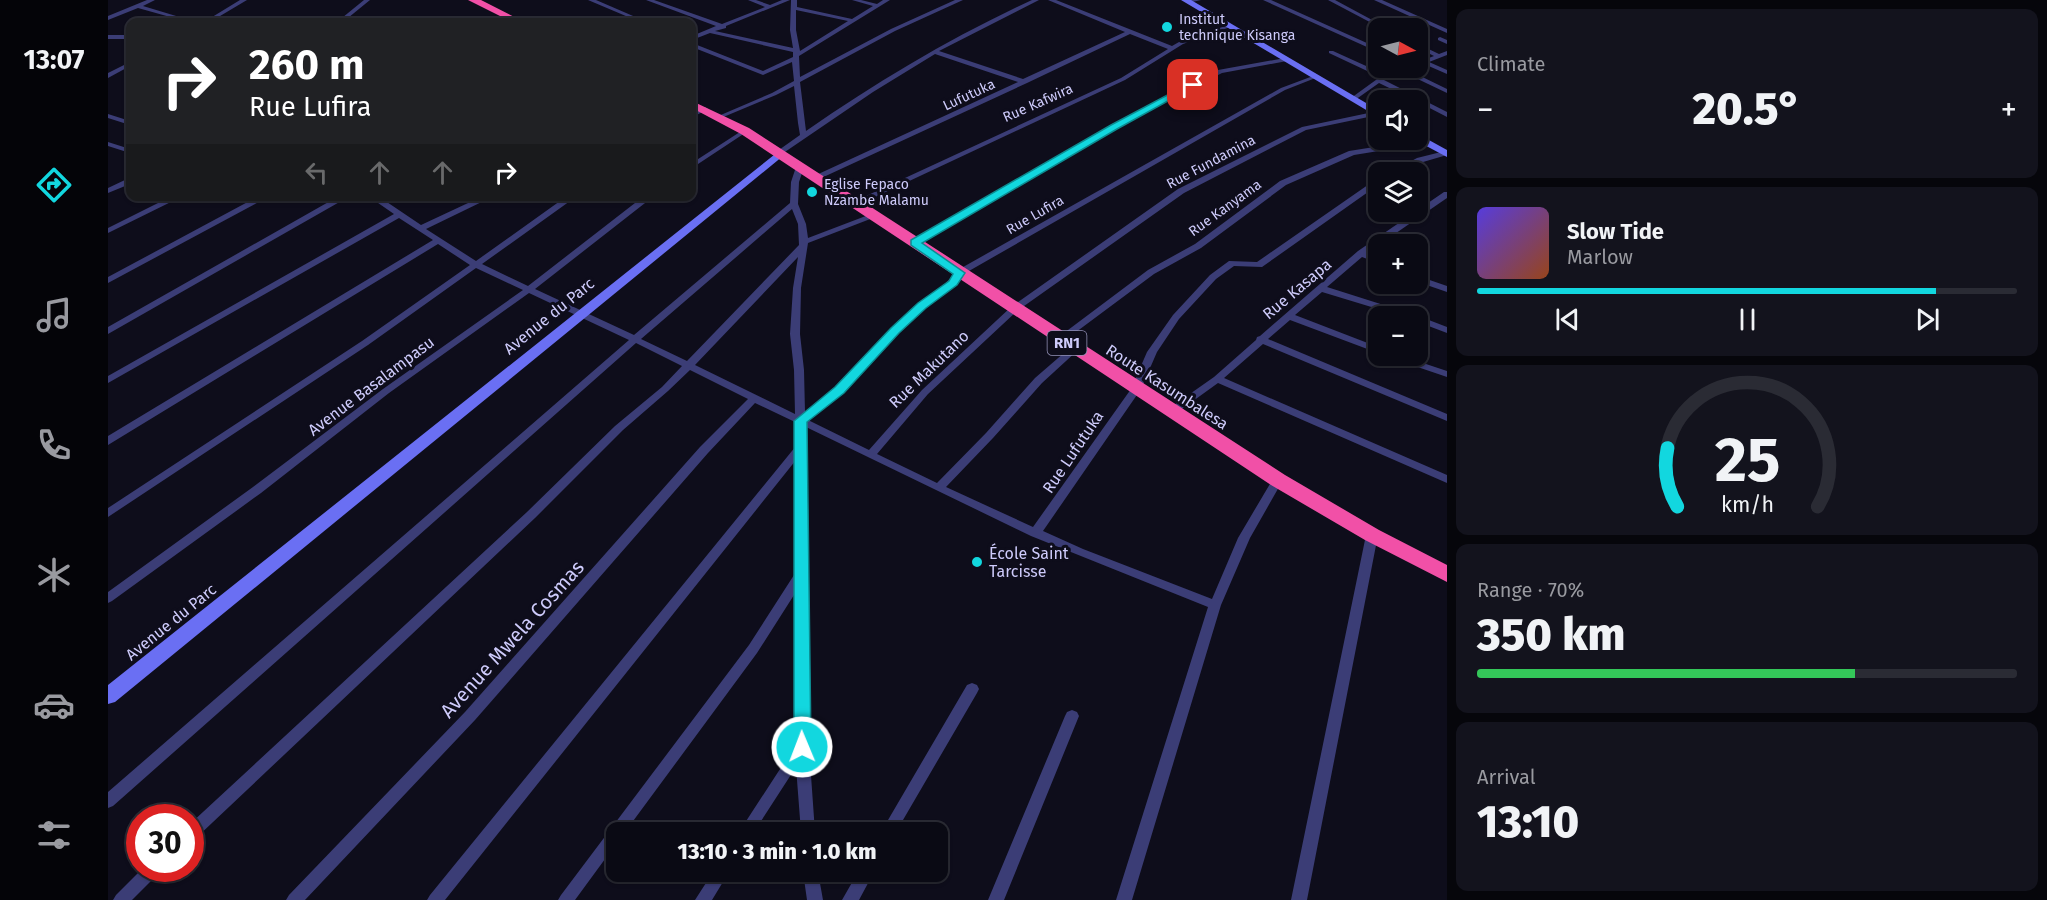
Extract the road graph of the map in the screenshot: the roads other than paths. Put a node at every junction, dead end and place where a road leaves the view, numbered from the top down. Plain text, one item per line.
1 (152, 0) edge
2 (230, 0) edge
3 (367, 0) edge
4 (474, 0) edge
5 (591, 0) edge
6 (649, 0) edge
7 (751, 0) edge
8 (787, 0) edge
9 (794, 0) edge
10 (855, 0) edge
11 (887, 0) edge
12 (960, 0) edge
13 (1036, 0) edge
14 (1051, 0) edge
15 (1198, 0) edge
16 (1266, 0) edge
17 (1331, 0) edge
18 (1377, 0) edge
19 (243, 1) edge
20 (1186, 1) edge
21 (138, 6) junction
22 (878, 6) junction
23 (771, 8) junction
24 (794, 8) junction
25 (108, 18) edge
26 (182, 18) edge
27 (214, 18) edge
28 (344, 18) edge
29 (511, 18) edge
30 (634, 18) edge
31 (1368, 20) edge
32 (854, 21) junction
33 (1230, 26) junction
34 (724, 27) junction
35 (1447, 31) edge
36 (711, 32) junction
37 (1129, 32) junction
38 (108, 37) edge
39 (126, 37) edge
40 (696, 37) edge
41 (1440, 39) dead end
42 (1447, 42) edge
43 (1368, 46) edge
44 (696, 47) edge
45 (1171, 48) junction
46 (1428, 51) edge
47 (935, 52) junction
48 (1331, 52) dead end
49 (1447, 53) edge
50 (796, 54) junction
51 (1439, 56) junction
52 (1286, 60) junction
53 (1428, 60) edge
54 (1428, 65) edge
55 (126, 66) edge
56 (1368, 71) edge
57 (1447, 72) edge
58 (108, 75) edge
59 (1315, 77) junction
60 (1382, 78) joint
61 (1422, 78) edge
62 (798, 81) junction
63 (1025, 82) junction
64 (1447, 91) edge
65 (1353, 99) junction
66 (1368, 107) edge
67 (699, 109) edge
68 (1368, 115) edge
69 (1447, 115) edge
70 (108, 116) edge
71 (126, 122) edge
72 (745, 132) junction
73 (804, 135) junction
74 (1428, 143) edge
75 (108, 144) edge
76 (126, 150) edge
77 (1368, 150) edge
78 (779, 154) junction
79 (1446, 154) edge
80 (1416, 162) edge
81 (696, 163) edge
82 (800, 167) junction
83 (817, 178) junction
84 (126, 183) edge
85 (1368, 189) edge
86 (108, 191) edge
87 (1447, 194) edge
88 (169, 201) edge
89 (257, 201) edge
90 (337, 201) edge
91 (380, 201) edge
92 (479, 201) edge
93 (566, 201) edge
94 (643, 201) edge
95 (794, 204) junction
96 (855, 204) junction
97 (400, 214) junction
98 (874, 216) junction
99 (421, 228) junction
100 (108, 231) edge
101 (437, 241) junction
102 (915, 243) junction
103 (803, 245) junction
104 (1361, 253) junction
105 (1368, 256) edge
106 (476, 265) junction
107 (959, 273) junction
108 (108, 280) edge
109 (1428, 282) edge
110 (1320, 288) junction
111 (529, 289) junction
112 (1447, 289) edge
113 (1377, 306) edge
114 (1014, 309) junction
115 (581, 313) junction
116 (1288, 316) junction
117 (1428, 323) edge
118 (1447, 330) edge
119 (108, 331) edge
120 (1260, 339) junction
121 (634, 340) junction
122 (1068, 343) junction
123 (1368, 346) edge
124 (1423, 366) edge
125 (688, 367) junction
126 (1447, 374) edge
127 (1217, 378) junction
128 (108, 380) edge
129 (1136, 389) junction
130 (754, 398) junction
131 (1171, 412) junction
132 (1447, 418) edge
133 (800, 421) junction
134 (108, 441) edge
135 (801, 447) junction
136 (870, 455) junction
137 (1447, 479) edge
138 (1278, 480) junction
139 (938, 488) junction
140 (108, 513) edge
141 (1035, 532) junction
142 (1372, 535) junction
143 (1447, 573) edge
144 (800, 577) junction
145 (108, 598) edge
146 (1215, 605) junction
147 (972, 689) dead end
148 (108, 696) edge
149 (1072, 716) dead end
150 (802, 747) junction
151 (108, 801) edge
152 (204, 821) edge
153 (753, 822) edge
154 (807, 822) edge
155 (894, 822) edge
156 (140, 882) edge
157 (715, 882) edge
158 (812, 882) edge
159 (860, 882) edge
160 (121, 900) edge
161 (294, 900) edge
162 (435, 900) edge
163 (566, 900) edge
164 (703, 900) edge
165 (815, 900) edge
166 (850, 900) edge
167 (996, 900) edge
168 (1124, 900) edge
169 (1299, 900) edge

1 - 21 street
2 - 19 street
3 - 28 street
4 - 29 highway
5 - 30 street
6 - 34 street
7 - 23 street
8 - 23 street
9 - 24 street
10 - 22 street
11 - 22 street
12 - 62 street
13 - 47 street, Avenue du Parc
14 - 37 street
15 - 20 street
16 - 43 street
17 - 31 street
18 - 35 street
19 - 27 street
20 - 33 street
21 - 25 street
21 - 26 street
22 - 32 street
23 - 34 street
24 - 32 street
24 - 50 street
32 - 50 street
33 - 45 street, Rue Kafwira
33 - 52 street
34 - 36 street
36 - 40 street
36 - 50 street
37 - 45 street
37 - 63 street, Lufutuka
38 - 39 street
41 - 42 street
44 - 50 street
45 - 96 street, Rue Kafwira
46 - 51 street
47 - 63 street
47 - 73 street, Avenue du Parc
48 - 56 street
49 - 51 street
50 - 62 street
51 - 53 street
52 - 59 street
52 - 102 street
54 - 57 street
55 - 58 street
59 - 65 street
59 - 107 street, Rue Lufira
60 - 65 street
60 - 69 street
61 - 64 street
62 - 67 street
62 - 73 street
63 - 83 street, Lufutuka
65 - 66 street
67 - 72 highway, Route Kasumbalesa / RN1
68 - 114 street, Rue Fundamina
70 - 71 street
72 - 78 highway, Route Kasumbalesa / RN1
72 - 81 street
73 - 78 street, Avenue du Parc
74 - 79 street
75 - 76 street
77 - 122 street, Rue Kanyama
78 - 82 highway, Route Kasumbalesa / RN1
78 - 115 street, Avenue du Parc
79 - 80 street
82 - 83 highway, Route Kasumbalesa / RN1
82 - 95 street
83 - 96 highway, Route Kasumbalesa / RN1
84 - 86 street
85 - 129 street, Rue Lufutuka
87 - 104 street, Rue Kasapa
88 - 100 street
89 - 108 street
90 - 119 street
91 - 97 street
92 - 99 street
93 - 106 street
94 - 111 street, Avenue Basalampasu
95 - 103 street
95 - 121 street
96 - 98 highway, Route Kasumbalesa / RN1
97 - 99 street
97 - 128 street
98 - 102 highway, Route Kasumbalesa / RN1
98 - 103 street
99 - 101 street
101 - 106 street
101 - 134 street
102 - 107 highway, Route Kasumbalesa / RN1
103 - 125 street
103 - 133 street
104 - 105 street
104 - 110 street, Rue Kasapa
106 - 111 street
106 - 140 street
107 - 114 highway, Route Kasumbalesa / RN1
107 - 133 street, Rue Lufira
109 - 112 street
110 - 113 street
110 - 116 street, Rue Kasapa
111 - 115 street
111 - 145 street, Avenue Basalampasu
114 - 122 highway, Route Kasumbalesa / RN1
114 - 136 street, Rue Makutano
115 - 121 street
115 - 148 street, Avenue du Parc
116 - 120 street, Rue Kasapa
116 - 123 street
117 - 118 street
120 - 127 street, Rue Kasapa
120 - 132 street
121 - 125 street
121 - 151 street
122 - 129 highway, Route Kasumbalesa / RN1
122 - 139 street
124 - 126 street
125 - 130 street
125 - 152 street
127 - 131 street, Rue Kasapa
127 - 137 street
129 - 131 highway, Route Kasumbalesa / RN1
129 - 141 street, Rue Lufutuka
130 - 133 street
130 - 161 street, Avenue Mwela Cosmas
131 - 138 highway, Route Kasumbalesa / RN1
133 - 135 street
133 - 136 street
135 - 144 street
135 - 162 street
136 - 139 street
138 - 142 highway, Route Kasumbalesa / RN1
138 - 146 street
139 - 141 street
141 - 146 street
142 - 143 highway, Route Kasumbalesa / RN1
142 - 169 street
144 - 150 street
144 - 163 street
146 - 168 street
147 - 155 street
149 - 167 street
150 - 153 street
150 - 154 street
156 - 160 street
157 - 164 street
158 - 165 street
159 - 166 street

